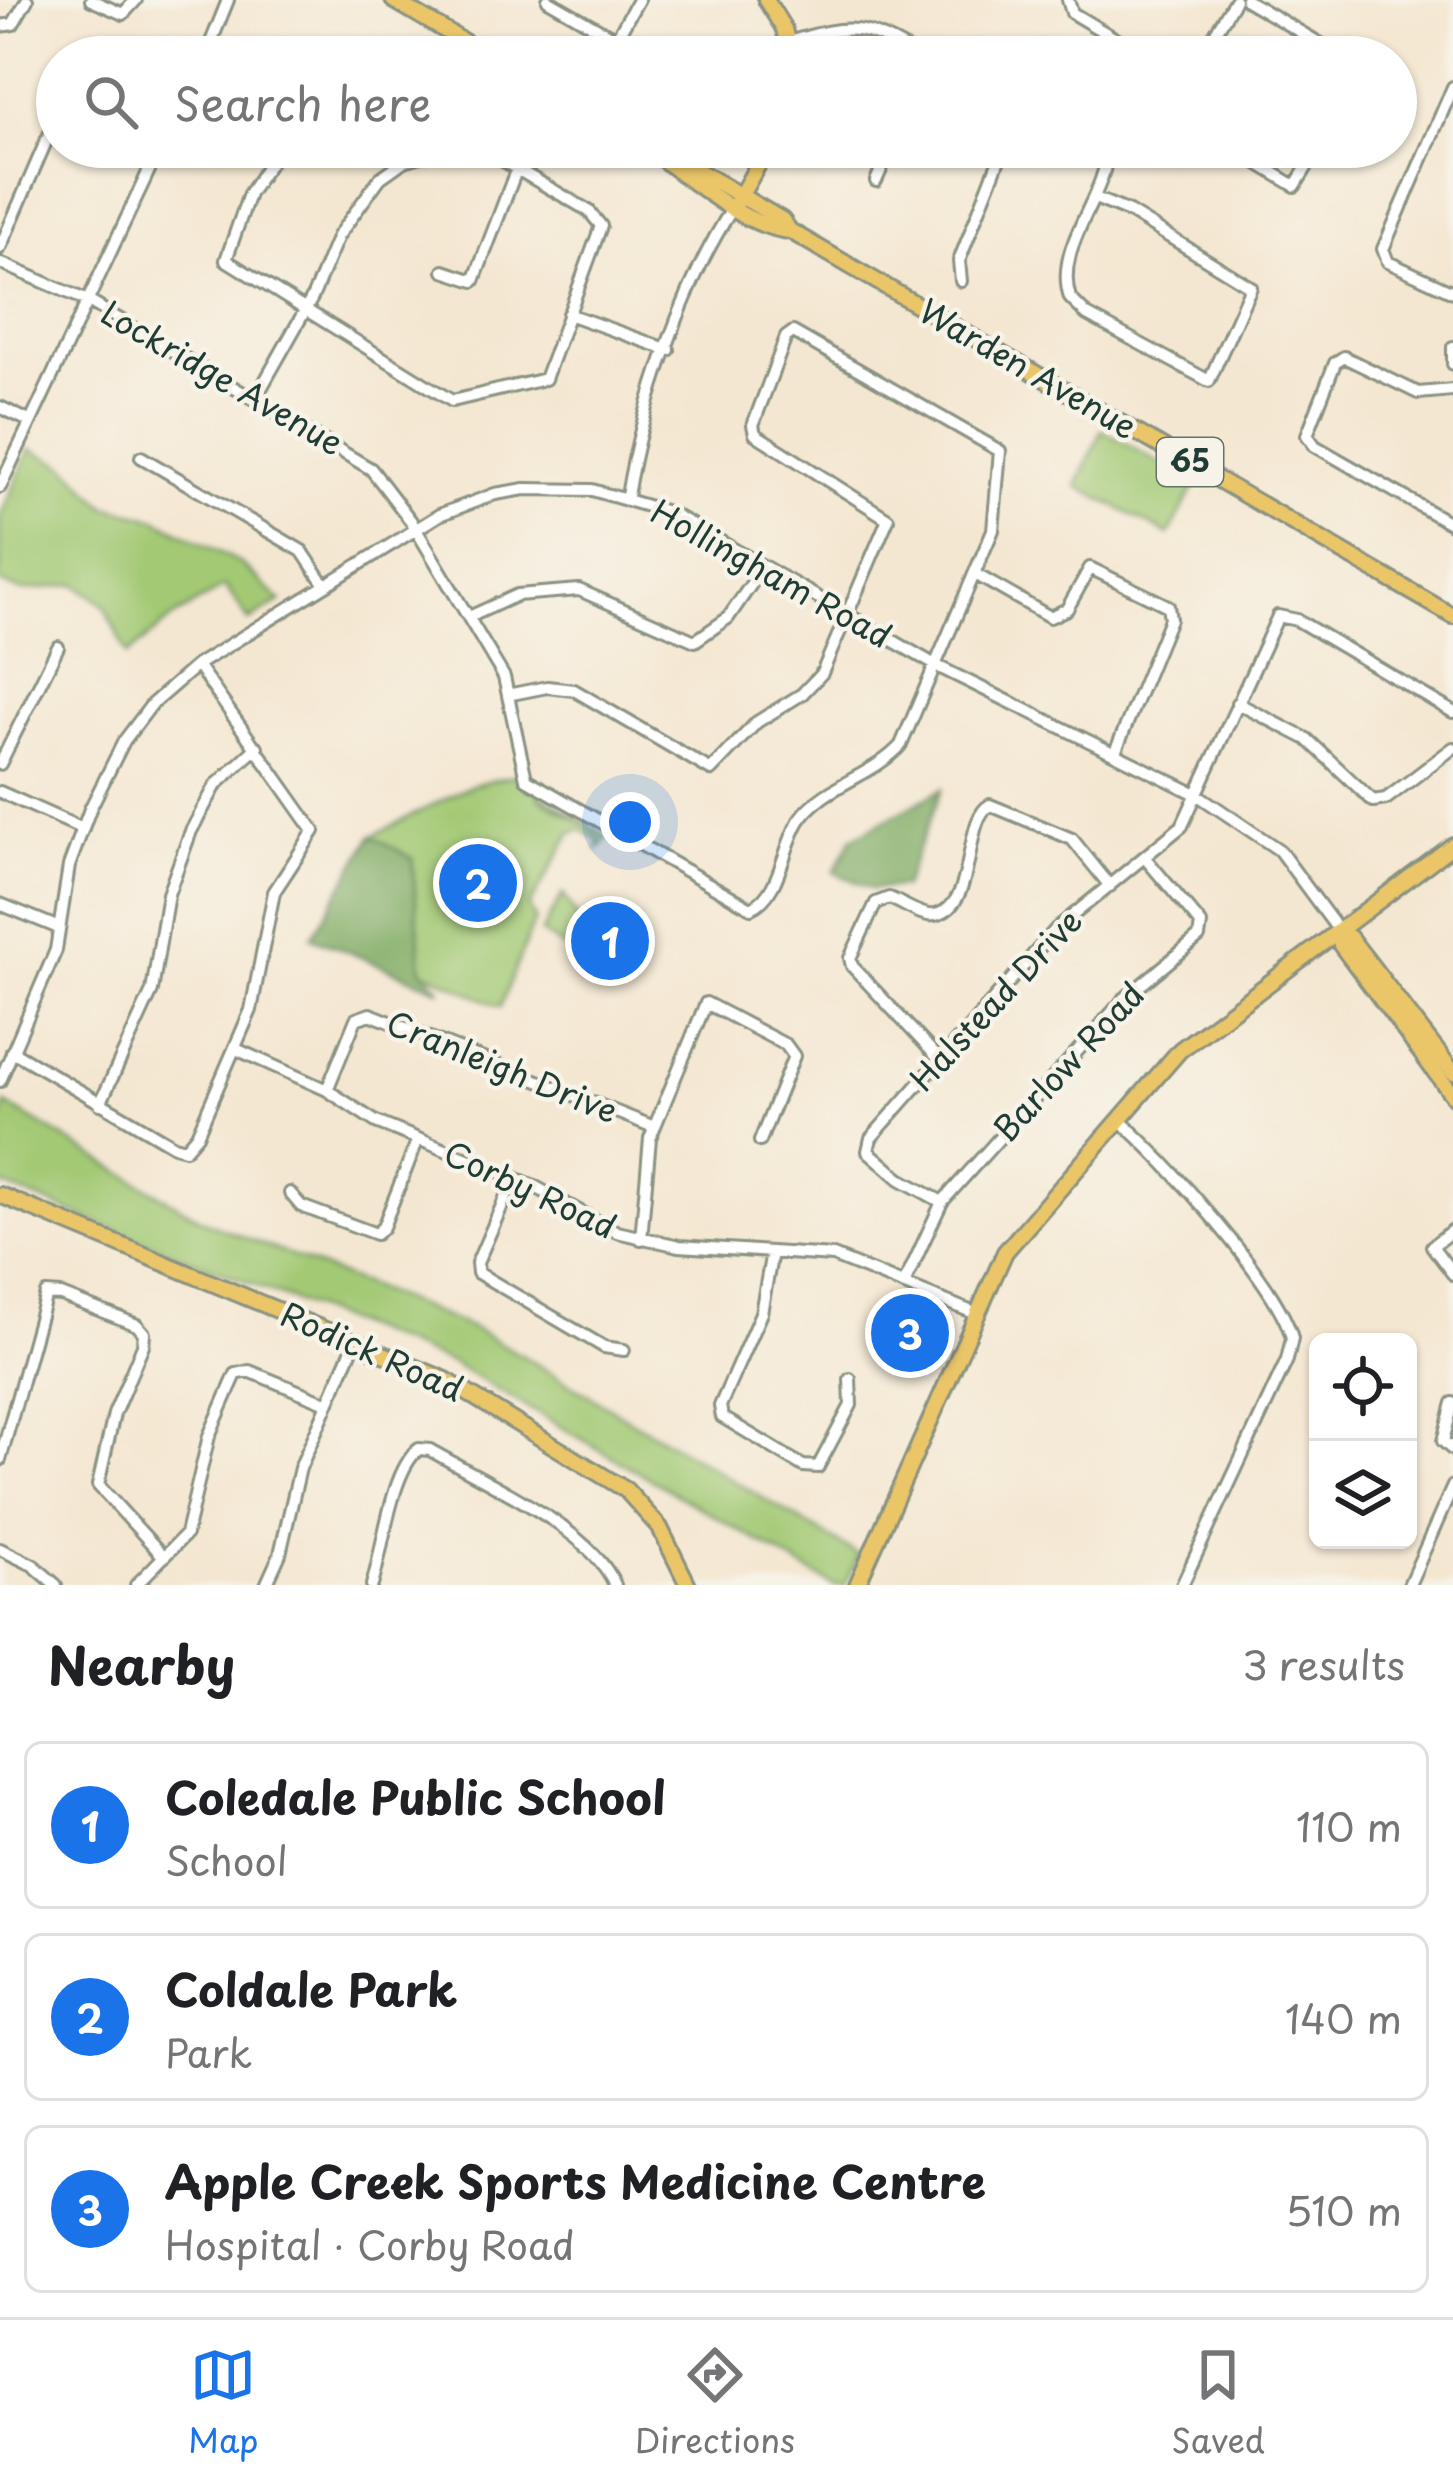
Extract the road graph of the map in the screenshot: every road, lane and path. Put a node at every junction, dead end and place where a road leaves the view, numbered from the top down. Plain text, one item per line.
1 (27, 0) edge
2 (91, 0) edge
3 (136, 0) edge
4 (228, 0) edge
5 (393, 0) edge
6 (548, 0) edge
7 (638, 0) edge
8 (766, 0) edge
9 (1068, 0) edge
10 (1235, 0) edge
11 (1246, 0) edge
12 (0, 26) edge
13 (213, 36) edge
14 (454, 36) edge
15 (611, 36) edge
16 (618, 36) edge
17 (784, 36) edge
18 (826, 36) edge
19 (884, 36) edge
20 (1111, 36) edge
21 (1214, 36) edge
22 (1307, 36) edge
23 (1453, 86) edge
24 (36, 165) edge
25 (151, 168) edge
26 (266, 168) edge
27 (394, 168) edge
28 (517, 168) joint
29 (680, 168) edge
30 (756, 168) edge
31 (882, 168) edge
32 (996, 168) edge
33 (1103, 168) edge
34 (1265, 168) edge
35 (1306, 168) edge
36 (876, 181) dead end
37 (1095, 197) junction
38 (737, 201) junction
39 (0, 248) edge
40 (0, 262) edge
41 (444, 271) dead end
42 (961, 281) dead end
43 (1453, 292) edge
44 (90, 302) junction
45 (305, 310) junction
46 (568, 314) junction
47 (1453, 347) edge
48 (669, 350) junction
49 (1453, 364) edge
50 (1453, 390) edge
51 (255, 399) junction
52 (0, 407) edge
53 (28, 421) junction
54 (141, 457) dead end
55 (0, 488) edge
56 (627, 496) junction
57 (1453, 526) edge
58 (416, 529) junction
59 (763, 567) junction
60 (975, 574) junction
61 (325, 585) junction
62 (848, 616) junction
63 (1453, 616) edge
64 (469, 617) junction
65 (58, 647) dead end
66 (197, 665) junction
67 (937, 666) junction
68 (512, 694) junction
69 (1237, 703) junction
70 (1453, 712) edge
71 (257, 747) junction
72 (1453, 748) edge
73 (1115, 750) junction
74 (0, 764) edge
75 (0, 793) edge
76 (1198, 795) junction
77 (82, 829) junction
78 (1453, 845) edge
79 (1147, 859) junction
80 (1110, 886) junction
81 (0, 904) edge
82 (59, 928) junction
83 (1339, 932) junction
84 (236, 1049) junction
85 (12, 1051) junction
86 (940, 1060) junction
87 (1453, 1072) edge
88 (0, 1081) edge
89 (327, 1090) junction
90 (1453, 1096) edge
91 (100, 1104) junction
92 (1119, 1120) junction
93 (653, 1127) junction
94 (418, 1139) junction
95 (760, 1141) dead end
96 (514, 1178) junction
97 (290, 1193) dead end
98 (0, 1195) edge
99 (942, 1202) junction
100 (1453, 1230) edge
101 (640, 1240) junction
102 (772, 1252) junction
103 (1453, 1274) edge
104 (904, 1284) junction
105 (977, 1314) junction
106 (356, 1340) junction
107 (624, 1350) dead end
108 (850, 1379) dead end
109 (1453, 1402) edge
110 (327, 1403) junction
111 (1453, 1450) edge
112 (0, 1458) edge
113 (1453, 1486) edge
114 (0, 1549) edge
115 (164, 1557) junction
116 (56, 1585) edge
117 (136, 1585) edge
118 (266, 1585) edge
119 (372, 1585) edge
120 (615, 1585) edge
121 (688, 1585) edge
122 (857, 1585) edge
123 (1182, 1585) edge
124 (1409, 1585) edge

1 - 12 street
2 - 3 street
4 - 13 street
5 - 14 main road
6 - 15 street
7 - 16 street
8 - 17 main road
9 - 20 street
10 - 21 street
11 - 22 street
18 - 19 street
23 - 43 street
24 - 39 street
25 - 44 street
26 - 45 street
27 - 45 street
28 - 41 street
28 - 46 street
29 - 38 main road, Warden Avenue / 65
30 - 38 main road
31 - 36 street
32 - 42 street
33 - 37 street
34 - 35 street
37 - 37 street
38 - 48 street
38 - 63 main road, Warden Avenue / 65
40 - 44 street, Lockridge Avenue
44 - 51 street, Lockridge Avenue
44 - 53 street
45 - 46 street
45 - 51 street
46 - 48 street
47 - 49 street
48 - 56 street
50 - 57 street
51 - 58 street, Lockridge Avenue
52 - 53 street
53 - 55 street
54 - 61 street
56 - 58 street, Hollingham Road
56 - 59 street, Hollingham Road
58 - 61 street, Hollingham Road
58 - 64 street, Lockridge Avenue
59 - 62 street, Hollingham Road
59 - 64 street
60 - 62 street
60 - 67 street
60 - 73 street
61 - 66 street, Hollingham Road
62 - 67 street, Hollingham Road
62 - 68 street
64 - 68 street, Lockridge Avenue
65 - 74 street
66 - 71 street
66 - 77 street, Hollingham Road
67 - 68 street
67 - 73 street, Hollingham Road
69 - 70 street, Halstead Drive
69 - 72 street
69 - 76 street, Halstead Drive
71 - 84 street
71 - 91 street
73 - 76 street, Hollingham Road
75 - 77 street
76 - 79 street, Halstead Drive
76 - 83 street, Hollingham Road
77 - 82 street, Hollingham Road
78 - 83 main road
79 - 80 street, Halstead Drive
79 - 99 street, Barlow Road
80 - 86 street, Halstead Drive
80 - 86 street
81 - 82 street
82 - 85 street, Hollingham Road
83 - 87 main road
83 - 90 main road
83 - 92 main road
84 - 89 street, Corby Road
84 - 91 street
85 - 88 street, Hollingham Road
85 - 91 street
86 - 99 street, Halstead Drive
89 - 93 street, Cranleigh Drive
89 - 94 street, Corby Road
92 - 105 main road
92 - 123 street
93 - 95 street
93 - 101 street
94 - 96 street, Corby Road
94 - 97 street
96 - 101 street, Corby Road
96 - 107 street
98 - 106 main road, Rodick Road
99 - 104 street, Barlow Road
100 - 103 street
101 - 102 street, Corby Road
102 - 104 street, Corby Road
102 - 108 street
104 - 105 street, Corby Road
105 - 122 main road
106 - 110 street
106 - 121 main road, Rodick Road
109 - 111 street
110 - 115 street
110 - 118 street
112 - 115 street
113 - 124 street
114 - 116 street
115 - 117 street
119 - 120 street

